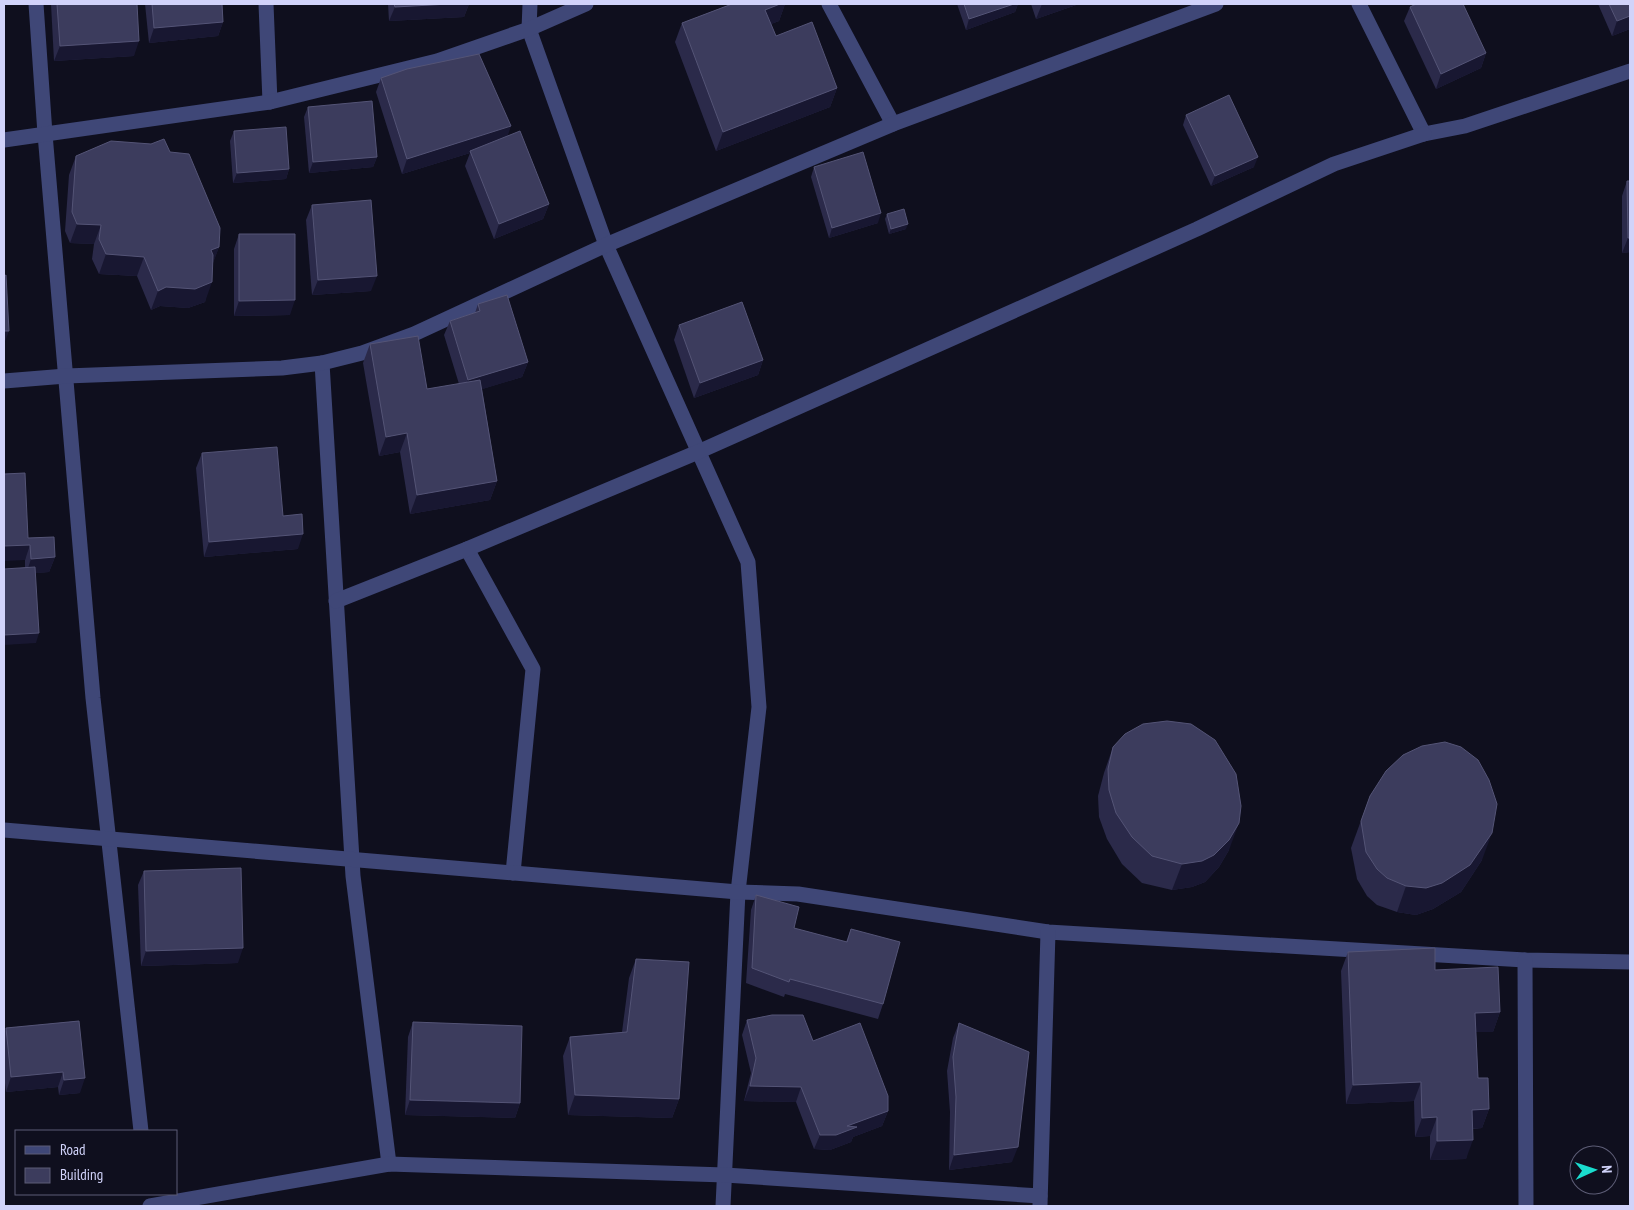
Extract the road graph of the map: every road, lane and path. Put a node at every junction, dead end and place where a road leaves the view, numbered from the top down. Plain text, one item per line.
1 (36, 4) edge
2 (266, 4) edge
3 (530, 4) edge
4 (586, 4) edge
5 (830, 4) edge
6 (1216, 4) edge
7 (1359, 4) edge
8 (529, 29) junction
9 (1630, 71) edge
10 (270, 102) junction
11 (893, 124) junction
12 (45, 134) junction
13 (1424, 134) junction
14 (4, 140) edge
15 (606, 245) junction
16 (322, 363) junction
17 (66, 376) junction
18 (4, 381) edge
19 (698, 452) junction
20 (467, 549) junction
21 (336, 601) junction
22 (4, 830) edge
23 (109, 839) junction
24 (352, 859) junction
25 (513, 873) junction
26 (738, 892) junction
27 (1048, 932) junction
28 (1526, 960) junction
29 (1630, 962) edge
30 (141, 1130) edge
31 (389, 1164) junction
32 (724, 1175) junction
33 (1040, 1201) edge
34 (150, 1206) edge
35 (723, 1206) edge
36 (1526, 1206) edge

1 - 12 street
2 - 10 street
3 - 8 street
4 - 8 street
5 - 11 street
6 - 11 street
7 - 13 street
8 - 10 street
8 - 15 street
9 - 13 street
10 - 12 street
11 - 15 street
12 - 14 street
12 - 17 street
13 - 19 street
15 - 16 street
15 - 19 street
16 - 17 street
16 - 21 street
17 - 18 street
17 - 23 street
19 - 20 street
19 - 26 street
20 - 21 street
20 - 25 street
21 - 24 street
22 - 23 street
23 - 24 street
23 - 30 street
24 - 25 street
24 - 31 street
25 - 26 street
26 - 27 street
26 - 32 street
27 - 28 street
27 - 33 street
28 - 29 street
28 - 36 street
31 - 32 street
31 - 34 street
32 - 33 street
32 - 35 street

